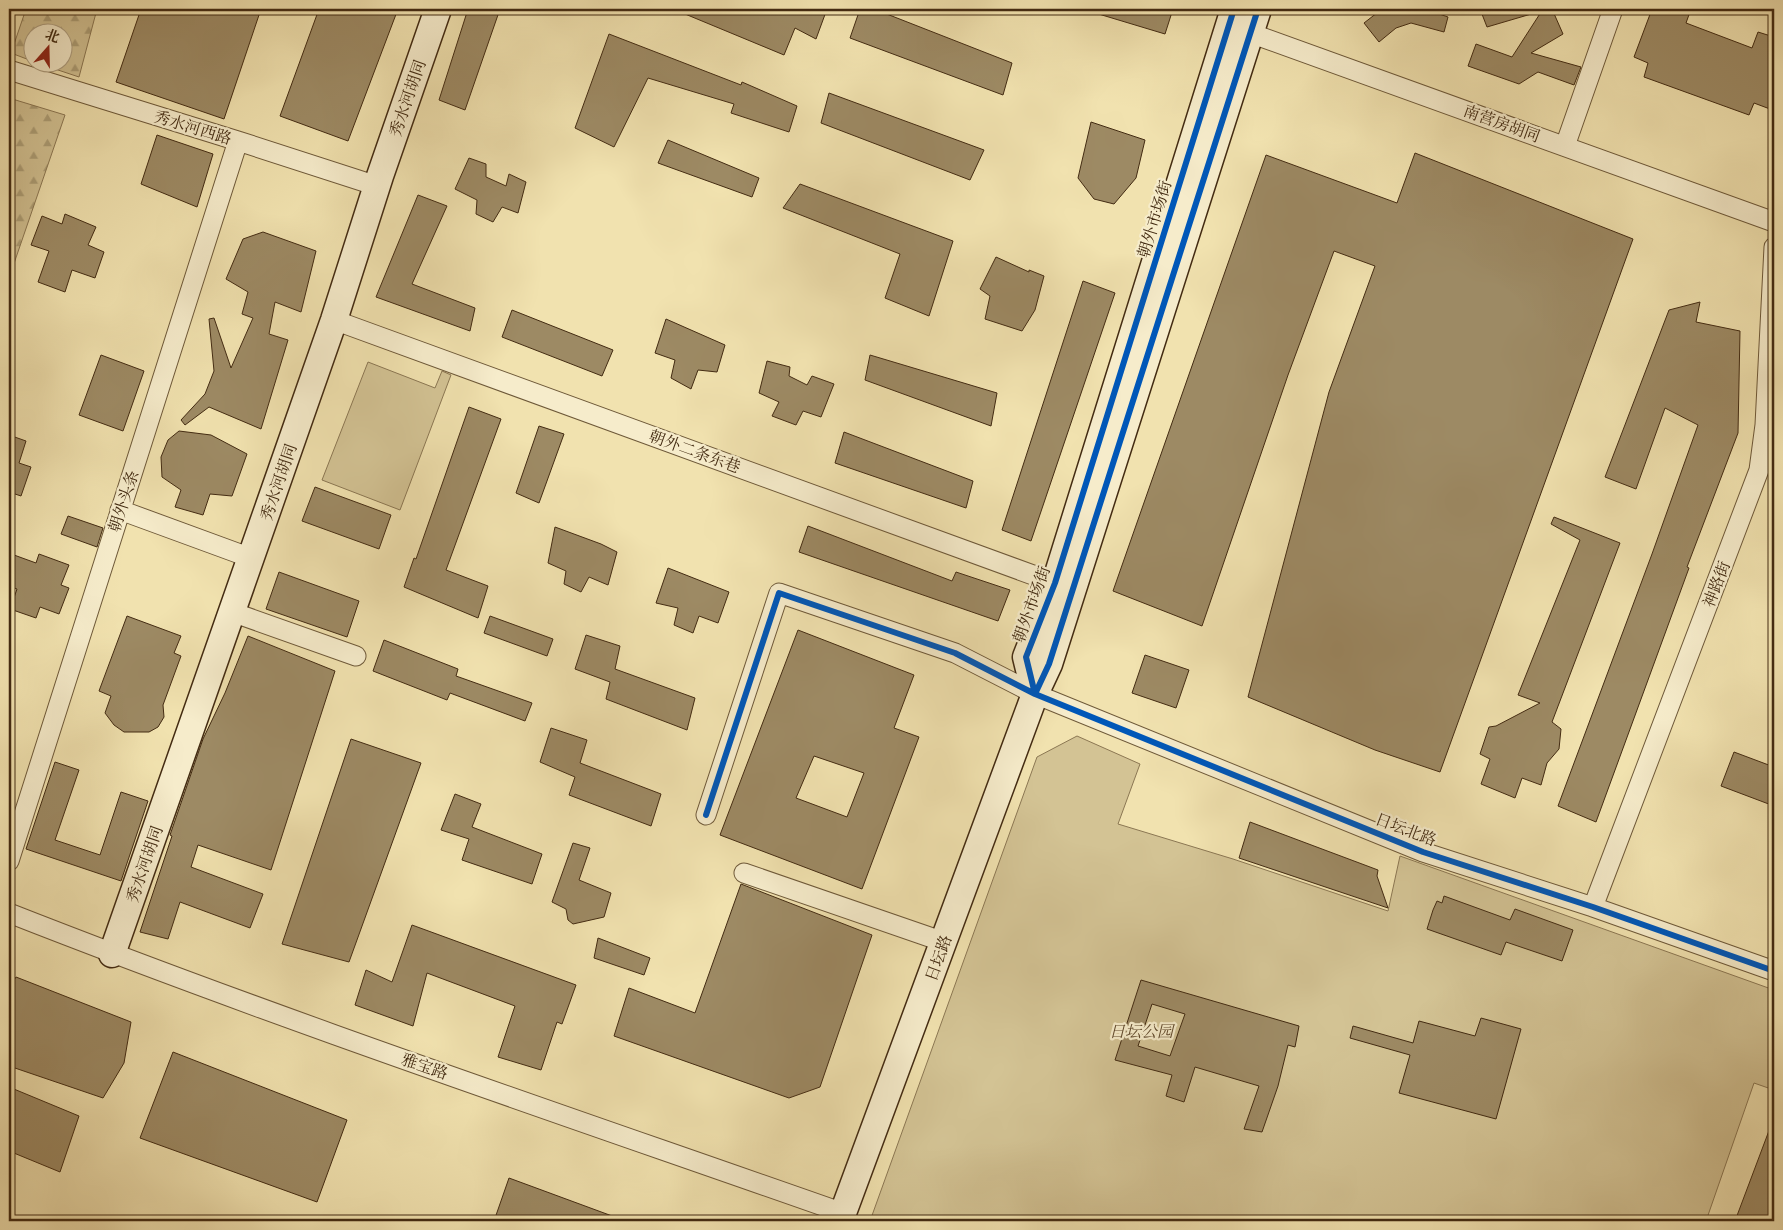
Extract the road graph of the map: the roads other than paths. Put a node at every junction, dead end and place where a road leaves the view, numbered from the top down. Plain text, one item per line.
1 (438, 9) edge
2 (1613, 9) edge
3 (1243, 19) edge
4 (9, 70) edge
5 (238, 141) junction
6 (1565, 146) junction
7 (377, 186) junction
8 (1774, 222) edge
9 (1774, 247) edge
10 (334, 320) junction
11 (120, 510) junction
12 (251, 558) junction
13 (1054, 583) junction
14 (232, 612) junction
15 (356, 656) dead end
16 (1035, 694) junction
17 (706, 815) dead end
18 (9, 861) edge
19 (744, 873) dead end
20 (1594, 907) junction
21 (9, 913) edge
22 (944, 942) junction
23 (112, 954) junction
24 (1774, 971) edge
25 (842, 1217) edge

1 - 7 street, 秀水河胡同
2 - 6 street
3 - 6 street, 南营房胡同
3 - 13 street, 朝外市场街
3 - 16 street, 朝外市场街
4 - 5 street, 秀水河西路
5 - 7 street, 秀水河西路
5 - 11 street, 朝外头条
6 - 8 street, 南营房胡同
7 - 10 street, 秀水河胡同
9 - 20 street, 神路街
10 - 12 street, 秀水河胡同
10 - 13 street, 朝外二条东巷
11 - 12 street
11 - 18 street, 朝外头条
12 - 14 street, 秀水河胡同
13 - 16 street, 朝外市场街
14 - 15 street
14 - 23 street, 秀水河胡同
16 - 17 street, 日坛北路
16 - 20 street, 日坛北路
16 - 22 street, 日坛路
19 - 22 street
20 - 24 street, 日坛北路
21 - 23 street, 雅宝路
22 - 25 street, 日坛路
23 - 25 street, 雅宝路

